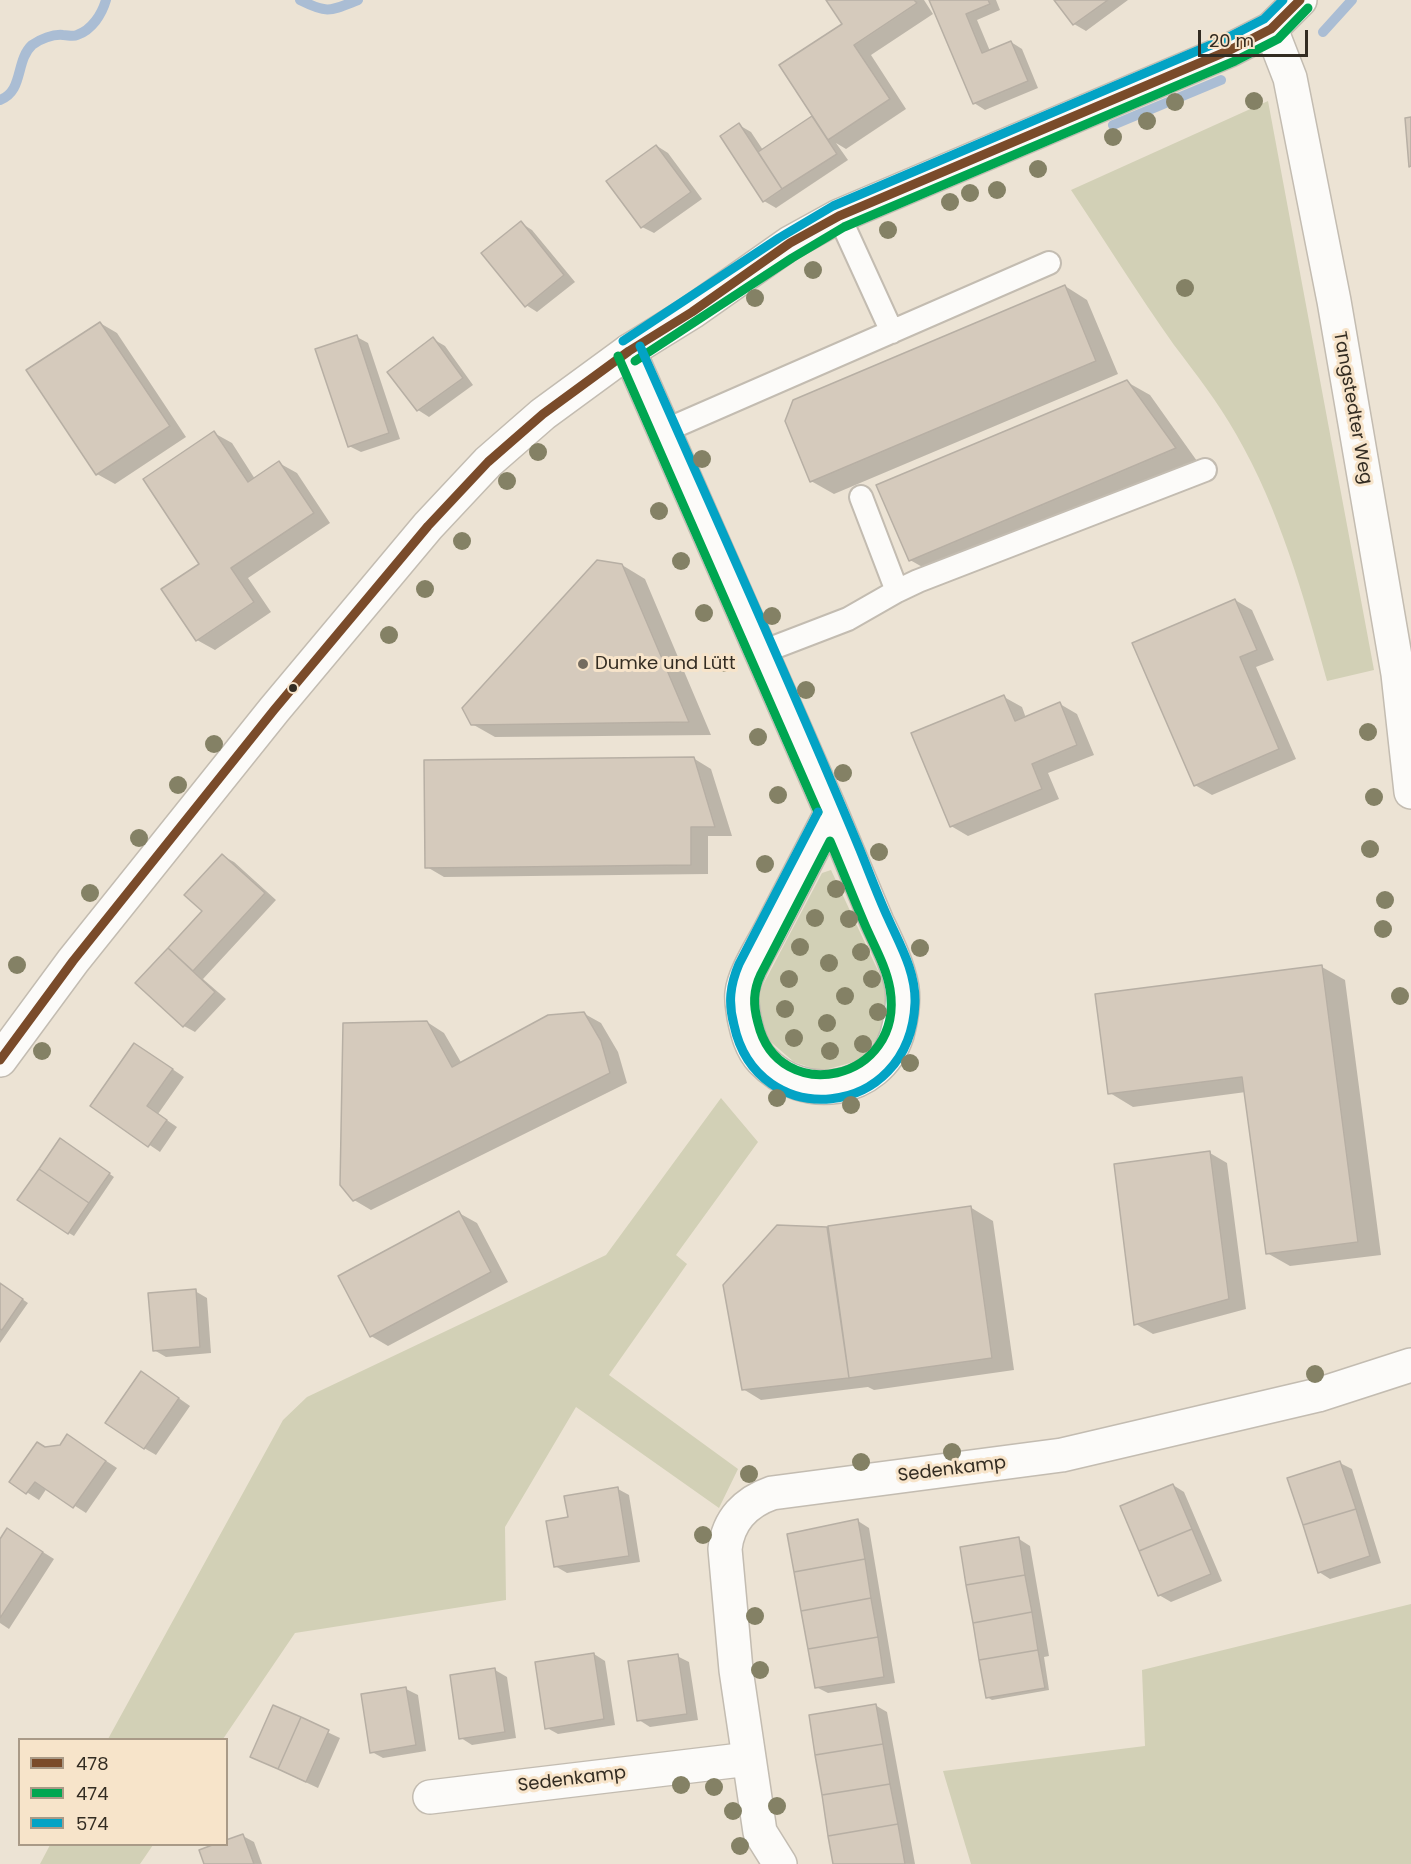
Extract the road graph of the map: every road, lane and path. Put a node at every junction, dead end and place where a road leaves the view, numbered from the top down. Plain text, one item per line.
1 (1300, 0) edge
2 (1271, 29) junction
3 (838, 216) junction
4 (1049, 263) dead end
5 (892, 332) junction
6 (628, 351) junction
7 (664, 431) junction
8 (1205, 470) dead end
9 (861, 497) dead end
10 (897, 591) junction
11 (762, 652) junction
12 (1405, 675) edge
13 (1411, 792) edge
14 (831, 813) junction
15 (0, 1060) edge
16 (1411, 1365) edge
17 (749, 1759) junction
18 (430, 1797) dead end
19 (780, 1864) edge

1 - 2 street
2 - 3 street
2 - 12 street, Tangstedter Weg
3 - 5 lane
3 - 6 street
4 - 5 lane
5 - 7 lane
6 - 7 street
6 - 15 street
7 - 11 street
8 - 10 lane
9 - 10 lane
10 - 11 lane
11 - 14 street
12 - 13 street, Tangstedter Weg
14 - 14 street
16 - 17 street, Sedenkamp
17 - 18 street, Sedenkamp
17 - 19 street, Sedenkamp

